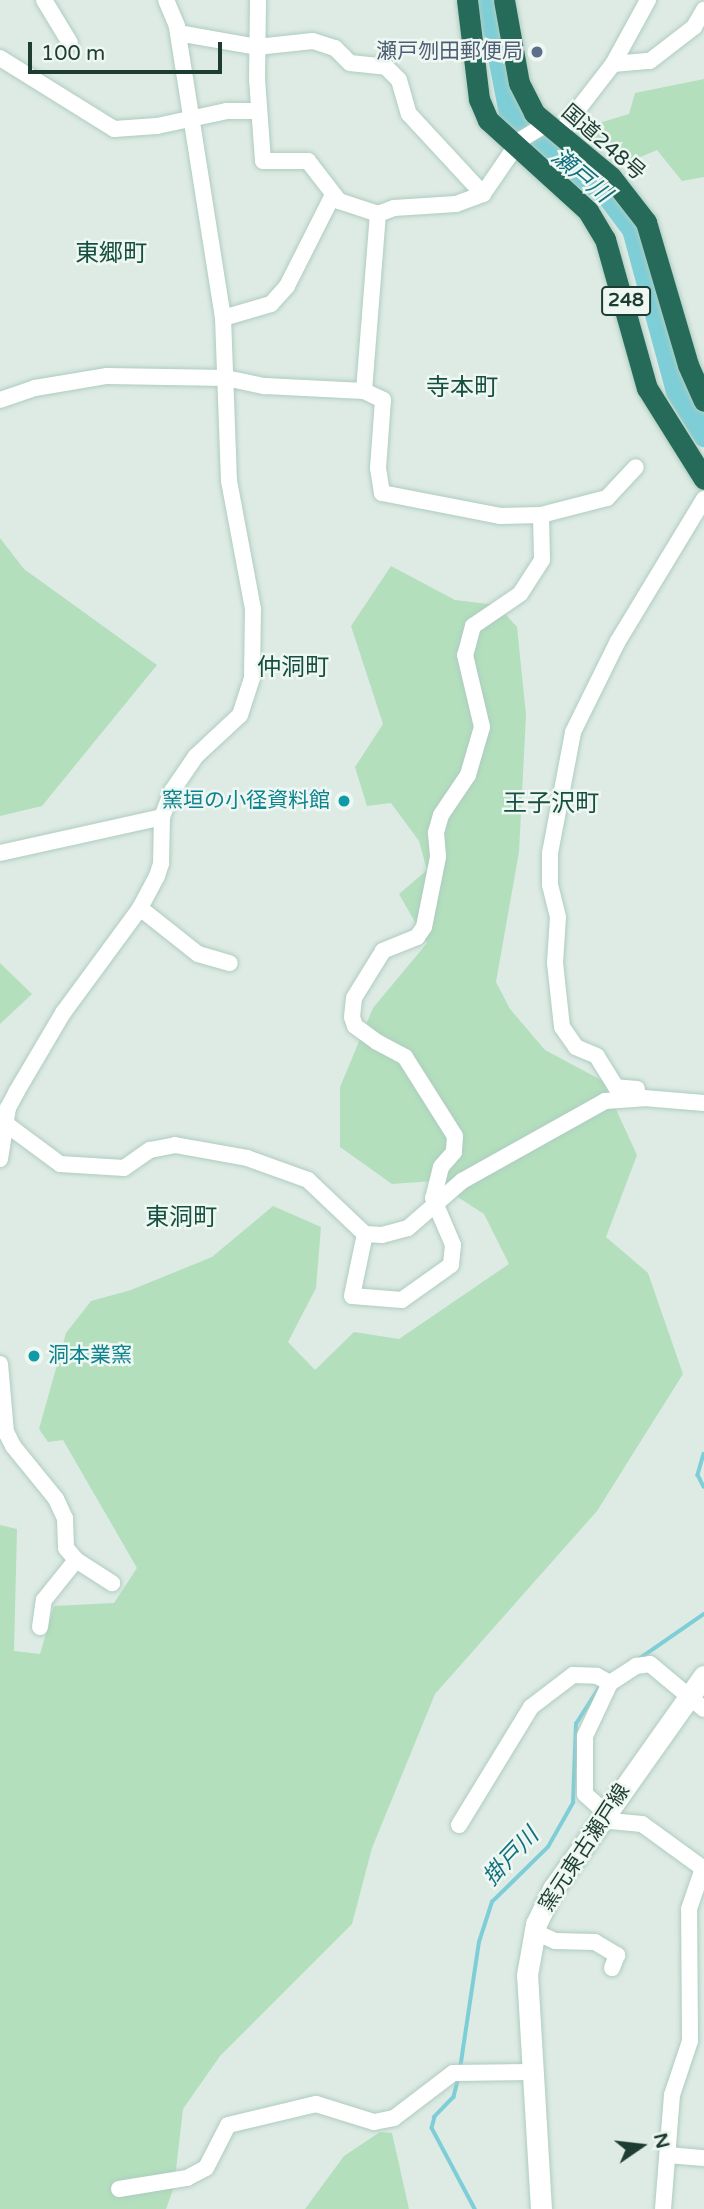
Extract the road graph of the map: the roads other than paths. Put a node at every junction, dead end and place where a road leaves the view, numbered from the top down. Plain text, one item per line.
1 (44, 0) edge
2 (166, 0) edge
3 (258, 0) edge
4 (467, 0) edge
5 (504, 0) edge
6 (648, 0) edge
7 (704, 10) edge
8 (178, 33) junction
9 (71, 43) dead end
10 (257, 47) junction
11 (0, 58) edge
12 (613, 64) junction
13 (258, 111) junction
14 (190, 120) junction
15 (549, 129) junction
16 (517, 143) junction
17 (483, 194) junction
18 (333, 195) junction
19 (378, 214) junction
20 (223, 318) junction
21 (226, 377) junction
22 (364, 391) junction
23 (0, 400) edge
24 (704, 401) edge
25 (636, 467) dead end
26 (704, 479) edge
27 (704, 499) edge
28 (541, 515) junction
29 (162, 817) junction
30 (0, 853) edge
31 (140, 908) junction
32 (230, 963) dead end
33 (644, 1098) junction
34 (704, 1103) edge
35 (6, 1125) junction
36 (0, 1159) edge
37 (435, 1208) junction
38 (365, 1234) junction
39 (0, 1364) edge
40 (76, 1560) junction
41 (112, 1583) dead end
42 (40, 1627) dead end
43 (704, 1676) edge
44 (607, 1682) junction
45 (697, 1703) edge
46 (603, 1817) junction
47 (459, 1825) dead end
48 (704, 1868) edge
49 (535, 1932) junction
50 (612, 1968) dead end
51 (697, 2041) edge
52 (530, 2072) junction
53 (668, 2155) junction
54 (704, 2158) edge
55 (118, 2189) dead end
56 (541, 2209) edge
57 (663, 2209) edge

1 - 9 street
2 - 8 street
3 - 10 street
4 - 16 highway, 248
5 - 15 highway, 国道248号 / 248
6 - 12 street
7 - 12 street
8 - 10 street
8 - 14 street
10 - 13 street
10 - 17 street
11 - 14 street
12 - 15 street
13 - 14 street
13 - 18 street
14 - 20 street
15 - 16 street
15 - 24 highway, 国道248号 / 248
16 - 17 street
16 - 26 highway, 248
17 - 19 street
18 - 19 street
18 - 20 street
19 - 22 street
20 - 21 street
21 - 22 street
21 - 23 street
21 - 29 street
22 - 28 street
25 - 28 street
27 - 33 street
28 - 37 street
29 - 30 street
29 - 31 street
31 - 32 street
31 - 35 street
33 - 34 street
33 - 37 street
35 - 36 street
35 - 38 street
37 - 38 street
37 - 38 street
39 - 40 street
40 - 41 street
40 - 42 street
43 - 45 main road, 窯元東古瀬戸線
44 - 45 street
44 - 46 street
44 - 47 street
45 - 46 main road, 窯元東古瀬戸線
46 - 48 street
46 - 49 main road, 窯元東古瀬戸線
48 - 51 street
49 - 50 street
49 - 52 main road, 窯元東古瀬戸線
51 - 53 street
52 - 55 street
52 - 56 main road, 窯元東古瀬戸線
53 - 54 street
53 - 57 street

